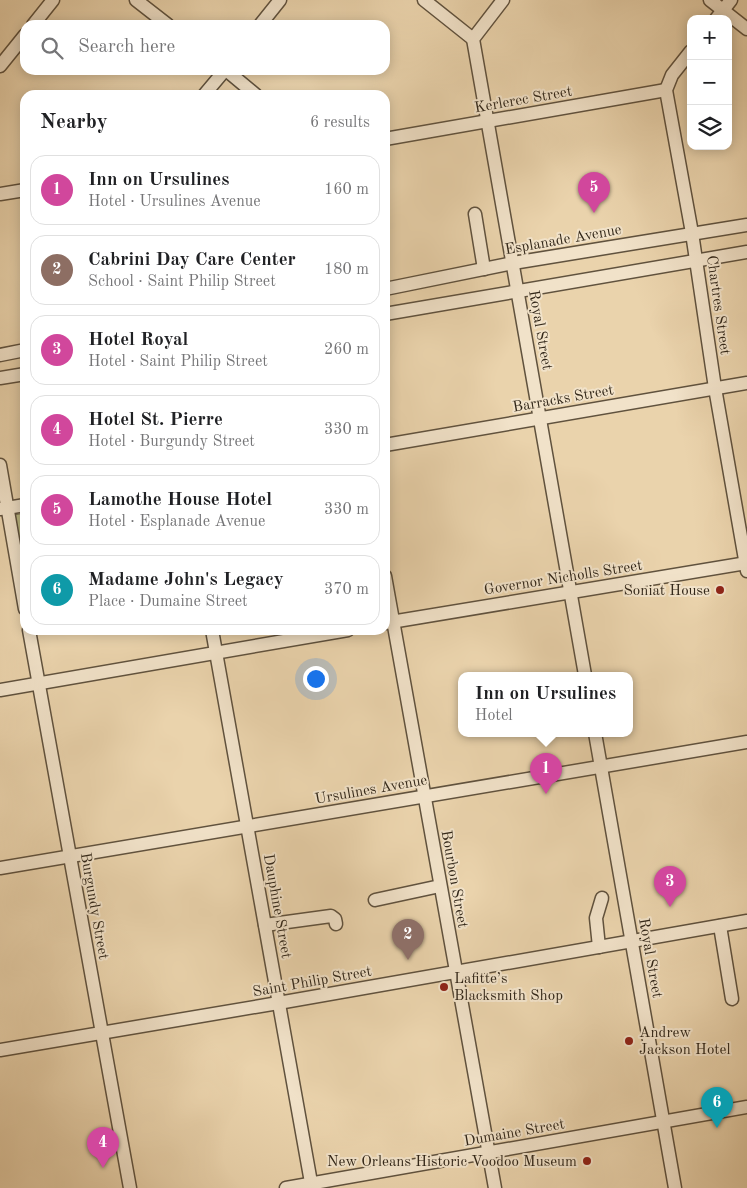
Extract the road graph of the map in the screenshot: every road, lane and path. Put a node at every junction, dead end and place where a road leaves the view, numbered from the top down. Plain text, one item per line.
1 (53, 0) edge
2 (136, 0) edge
3 (280, 0) edge
4 (424, 0) edge
5 (503, 0) edge
6 (710, 0) edge
7 (723, 10) edge
8 (37, 20) edge
9 (162, 20) edge
10 (264, 20) edge
11 (747, 29) edge
12 (473, 38) junction
13 (20, 41) edge
14 (687, 56) edge
15 (0, 66) edge
16 (221, 75) edge
17 (231, 75) edge
18 (208, 90) edge
19 (250, 90) edge
20 (666, 90) junction
21 (488, 121) junction
22 (390, 138) edge
23 (20, 191) edge
24 (0, 194) edge
25 (475, 214) dead end
26 (747, 225) edge
27 (692, 233) junction
28 (747, 252) edge
29 (696, 260) junction
30 (513, 263) junction
31 (484, 269) junction
32 (390, 288) edge
33 (518, 291) junction
34 (390, 313) edge
35 (20, 351) edge
36 (0, 355) edge
37 (20, 375) edge
38 (1, 377) edge
39 (747, 383) edge
40 (715, 388) junction
41 (540, 418) junction
42 (390, 444) edge
43 (0, 465) edge
44 (20, 506) edge
45 (4, 509) edge
46 (747, 566) edge
47 (20, 585) edge
48 (571, 593) junction
49 (390, 623) edge
50 (390, 628) edge
51 (30, 635) edge
52 (213, 635) edge
53 (320, 635) edge
54 (216, 654) junction
55 (584, 672) edge
56 (38, 684) junction
57 (0, 690) edge
58 (597, 737) edge
59 (747, 742) edge
60 (602, 767) junction
61 (424, 797) junction
62 (247, 826) junction
63 (70, 856) junction
64 (0, 868) edge
65 (440, 886) junction
66 (602, 898) dead end
67 (375, 900) dead end
68 (747, 921) edge
69 (336, 924) dead end
70 (265, 925) junction
71 (720, 926) junction
72 (632, 942) junction
73 (599, 947) junction
74 (456, 972) junction
75 (732, 999) dead end
76 (280, 1003) junction
77 (101, 1034) junction
78 (0, 1050) edge
79 (747, 1107) edge
80 (664, 1122) junction
81 (488, 1154) junction
82 (312, 1185) edge
83 (130, 1188) edge
84 (286, 1188) edge
85 (495, 1188) edge
86 (675, 1188) edge

1 - 8 street
2 - 9 street
3 - 10 street
4 - 12 street
5 - 12 street
6 - 7 street
7 - 11 street
12 - 21 street, Royal Street
13 - 15 street
14 - 20 street
16 - 18 street
17 - 19 street
20 - 21 street, Kerlerec Street
20 - 27 street, Chartres Street
21 - 22 street, Kerlerec Street
21 - 30 street, Royal Street
23 - 24 street
25 - 31 street
26 - 27 street, Esplanade Avenue
27 - 29 street, Chartres Street
27 - 30 street, Esplanade Avenue
28 - 29 street
29 - 33 street
29 - 40 street, Chartres Street
30 - 31 street, Esplanade Avenue
30 - 33 street, Royal Street
31 - 32 street, Esplanade Avenue
33 - 34 street
33 - 41 street, Royal Street
35 - 36 street
37 - 38 street
39 - 40 street, Barracks Street
40 - 41 street, Barracks Street
40 - 46 street, Chartres Street
41 - 42 street, Barracks Street
41 - 48 street, Royal Street
43 - 45 street
44 - 45 street
45 - 47 street
46 - 48 street, Governor Nicholls Street
48 - 49 street, Governor Nicholls Street
48 - 55 street, Royal Street
50 - 61 street, Bourbon Street
51 - 56 street, Burgundy Street
52 - 54 street, Dauphine Street
53 - 54 street
54 - 56 street
54 - 62 street, Dauphine Street
56 - 57 street
56 - 63 street, Burgundy Street
58 - 60 street, Royal Street
59 - 60 street, Ursulines Avenue
60 - 61 street, Ursulines Avenue
60 - 72 street, Royal Street
61 - 62 street, Ursulines Avenue
61 - 65 street, Bourbon Street
62 - 63 street, Ursulines Avenue
62 - 70 street, Dauphine Street
63 - 64 street, Ursulines Avenue
63 - 77 street, Burgundy Street
65 - 67 street
65 - 74 street, Bourbon Street
66 - 73 street
68 - 71 street, Saint Philip Street
69 - 70 street
70 - 76 street, Dauphine Street
71 - 72 street, Saint Philip Street
71 - 75 street
72 - 73 street, Saint Philip Street
72 - 80 street, Royal Street
73 - 74 street, Saint Philip Street
74 - 76 street, Saint Philip Street
74 - 81 street, Bourbon Street
76 - 77 street, Saint Philip Street
76 - 82 street, Dauphine Street
77 - 78 street, Saint Philip Street
77 - 83 street, Burgundy Street
79 - 80 street, Dumaine Street
80 - 81 street, Dumaine Street
80 - 86 street, Royal Street
81 - 82 street, Dumaine Street
81 - 85 street, Bourbon Street
82 - 84 street, Dumaine Street

